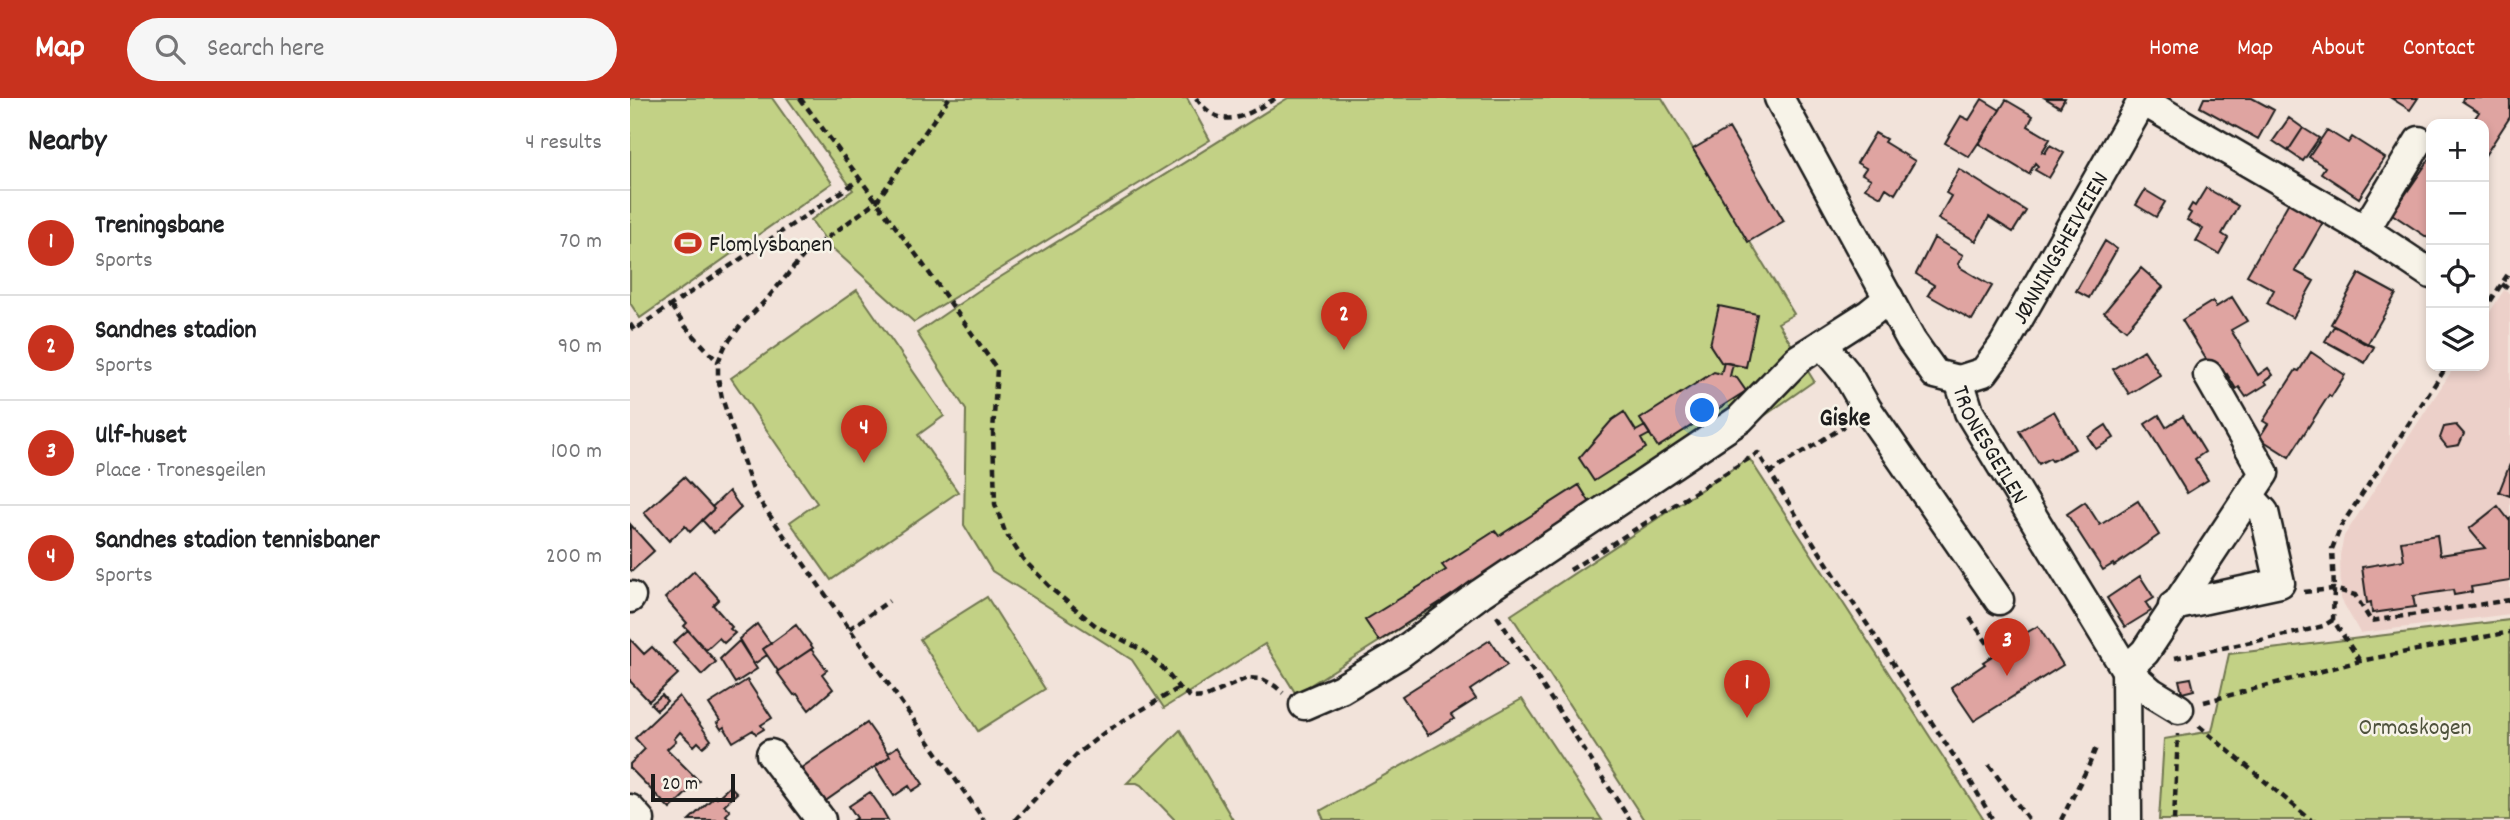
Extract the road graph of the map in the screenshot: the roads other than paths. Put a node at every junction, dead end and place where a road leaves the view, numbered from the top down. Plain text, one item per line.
1 (1779, 98) edge
2 (2144, 100) edge
3 (2419, 141) dead end
4 (2365, 230) junction
5 (2426, 271) edge
6 (1889, 298) junction
7 (1822, 344) junction
8 (2208, 375) dead end
9 (1959, 380) junction
10 (2256, 484) junction
11 (1999, 600) dead end
12 (2173, 606) junction
13 (2126, 670) junction
14 (1304, 705) road end
15 (2179, 709) road end
16 (771, 754) dead end
17 (630, 809) edge
18 (640, 820) edge
19 (821, 820) edge
20 (2127, 820) edge

1 - 6 street, TRONESGEILEN
2 - 4 street
2 - 9 street, JØNNINGSHEIVEIEN
3 - 4 street
4 - 5 street
6 - 7 street
6 - 9 street, TRONESGEILEN
7 - 11 street
7 - 14 street
8 - 10 street
9 - 13 street, TRONESGEILEN
10 - 12 street
10 - 12 street
12 - 13 street
13 - 15 street, TRONESGEILEN
13 - 20 street
16 - 19 street
17 - 18 street

